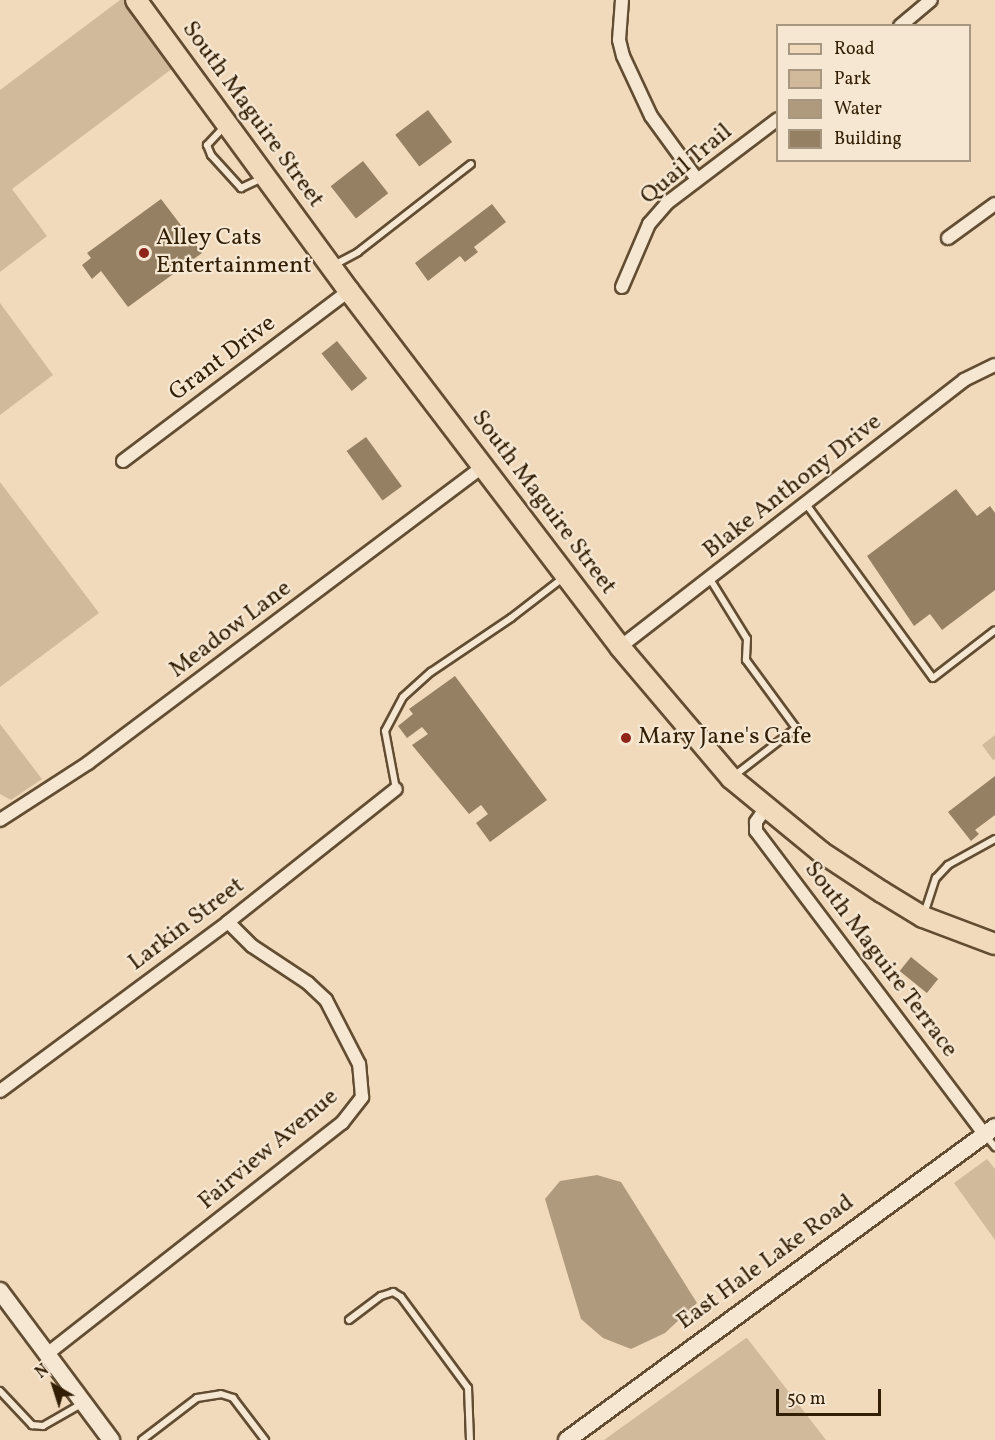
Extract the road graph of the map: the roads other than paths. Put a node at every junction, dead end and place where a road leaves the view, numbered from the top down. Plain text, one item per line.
1 (136, 0) edge
2 (622, 0) edge
3 (931, 0) edge
4 (902, 24) edge
5 (776, 120) edge
6 (227, 124) junction
7 (471, 164) dead end
8 (265, 176) junction
9 (696, 178) junction
10 (995, 204) edge
11 (948, 238) dead end
12 (331, 267) junction
13 (622, 287) dead end
14 (349, 291) junction
15 (995, 365) edge
16 (123, 461) dead end
17 (483, 466) junction
18 (806, 504) junction
19 (566, 574) junction
20 (710, 579) junction
21 (995, 630) edge
22 (620, 647) junction
23 (731, 778) junction
24 (396, 789) joint
25 (765, 809) junction
26 (0, 820) edge
27 (995, 839) edge
28 (923, 917) junction
29 (228, 922) junction
30 (995, 944) edge
31 (0, 1091) edge
32 (992, 1136) edge
33 (0, 1291) edge
34 (349, 1320) dead end
35 (47, 1354) junction
36 (0, 1391) edge
37 (83, 1403) junction
38 (111, 1440) edge
39 (142, 1440) edge
40 (265, 1440) edge
41 (470, 1440) edge
42 (567, 1440) edge

1 - 6 main road, South Maguire Street
2 - 9 street
3 - 4 street
5 - 9 street, Quail Trail
6 - 8 main road, South Maguire Street
6 - 8 lane
7 - 12 lane
8 - 12 main road, South Maguire Street
9 - 13 street, Quail Trail
10 - 11 street
12 - 14 main road, South Maguire Street
14 - 16 street, Grant Drive
14 - 17 main road, South Maguire Street
15 - 18 street, Blake Anthony Drive
17 - 19 main road, South Maguire Street
17 - 26 street, Meadow Lane
18 - 20 street, Blake Anthony Drive
18 - 21 lane
19 - 22 main road, South Maguire Street
19 - 24 lane
20 - 22 street, Blake Anthony Drive
20 - 23 lane
22 - 23 main road, South Maguire Street
23 - 25 main road, South Maguire Street
24 - 29 street, Larkin Street
25 - 28 main road, South Maguire Street
25 - 32 street, South Maguire Terrace
27 - 28 lane
28 - 30 main road, South Maguire Street
29 - 31 street, Larkin Street
29 - 35 street, Fairview Avenue
32 - 42 main road, East Hale Lake Road
33 - 35 main road
34 - 41 lane
35 - 37 main road
36 - 37 lane
37 - 38 main road
39 - 40 lane

